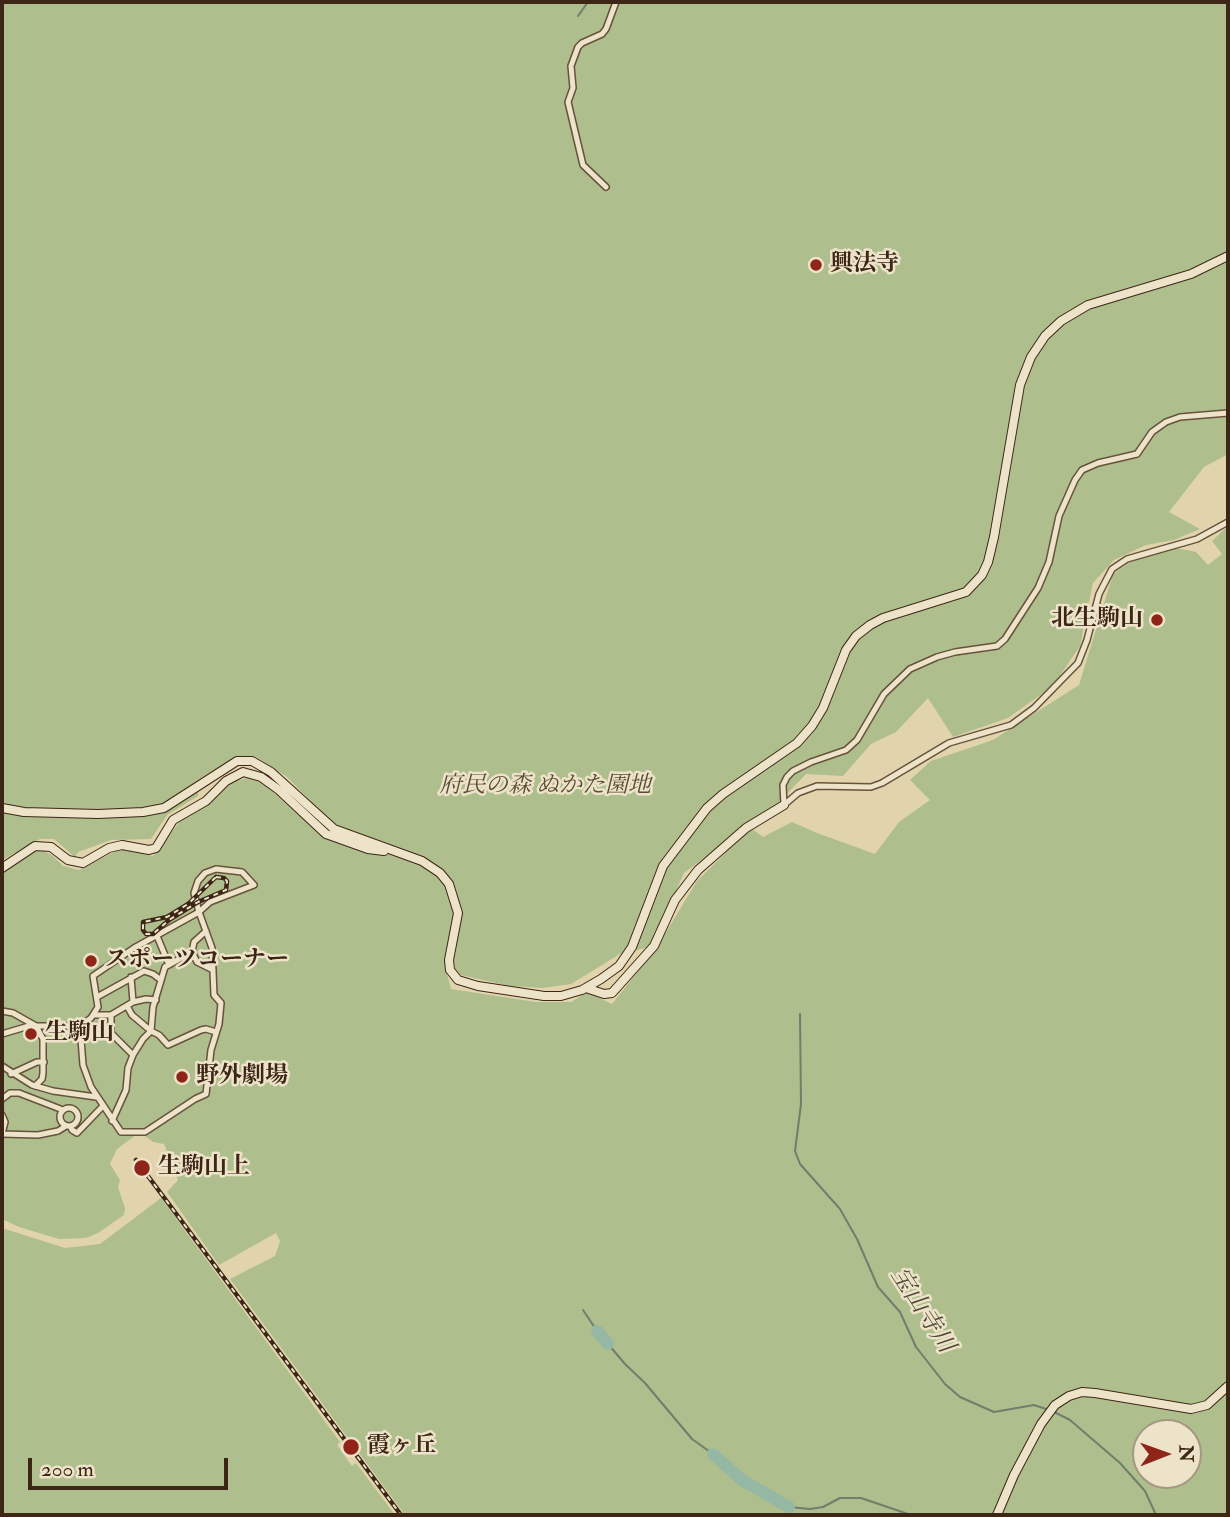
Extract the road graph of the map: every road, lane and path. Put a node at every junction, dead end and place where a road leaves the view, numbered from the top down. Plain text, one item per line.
1 (616, 2) edge
2 (606, 187) dead end
3 (1228, 256) edge
4 (1228, 413) edge
5 (1228, 522) edge
6 (784, 805) junction
7 (2, 808) edge
8 (388, 850) junction
9 (2, 868) edge
10 (199, 912) junction
11 (206, 931) junction
12 (157, 936) junction
13 (192, 952) junction
14 (169, 965) junction
15 (213, 970) junction
16 (131, 976) junction
17 (161, 980) junction
18 (586, 988) junction
19 (97, 997) junction
20 (156, 1000) junction
21 (133, 1002) junction
22 (127, 1006) junction
23 (2, 1011) edge
24 (93, 1015) junction
25 (111, 1015) junction
26 (36, 1026) junction
27 (80, 1026) junction
28 (151, 1031) junction
29 (216, 1032) junction
30 (2, 1034) edge
31 (133, 1055) junction
32 (44, 1062) junction
33 (2, 1066) edge
34 (11, 1074) junction
35 (35, 1086) junction
36 (96, 1097) junction
37 (2, 1099) edge
38 (102, 1107) junction
39 (63, 1110) junction
40 (2, 1115) edge
41 (112, 1121) junction
42 (68, 1126) junction
43 (2, 1134) edge
44 (1228, 1386) edge
45 (997, 1515) edge

1 - 2 street
3 - 18 street
4 - 6 street
5 - 6 street
6 - 18 street
7 - 8 street
8 - 9 street
8 - 18 street
10 - 10 street
10 - 11 street
10 - 12 street
11 - 13 street
11 - 15 street
12 - 14 street
12 - 19 street
13 - 14 street
13 - 15 street
14 - 17 street
15 - 29 street
16 - 17 street
16 - 19 street
16 - 21 street
17 - 20 street
19 - 24 street
20 - 21 street
20 - 28 street
21 - 22 street
22 - 25 street
22 - 28 street
23 - 26 street
24 - 25 street
24 - 27 street
25 - 31 street
26 - 27 street
26 - 30 street
26 - 32 street
27 - 36 street
28 - 29 street
28 - 31 street
29 - 41 street
31 - 41 street
32 - 34 street
32 - 35 street
33 - 34 street
34 - 35 street
35 - 36 street
36 - 38 street
37 - 39 street
38 - 41 street
38 - 42 street
39 - 42 street
39 - 42 street
40 - 43 street
42 - 43 street
44 - 45 street

